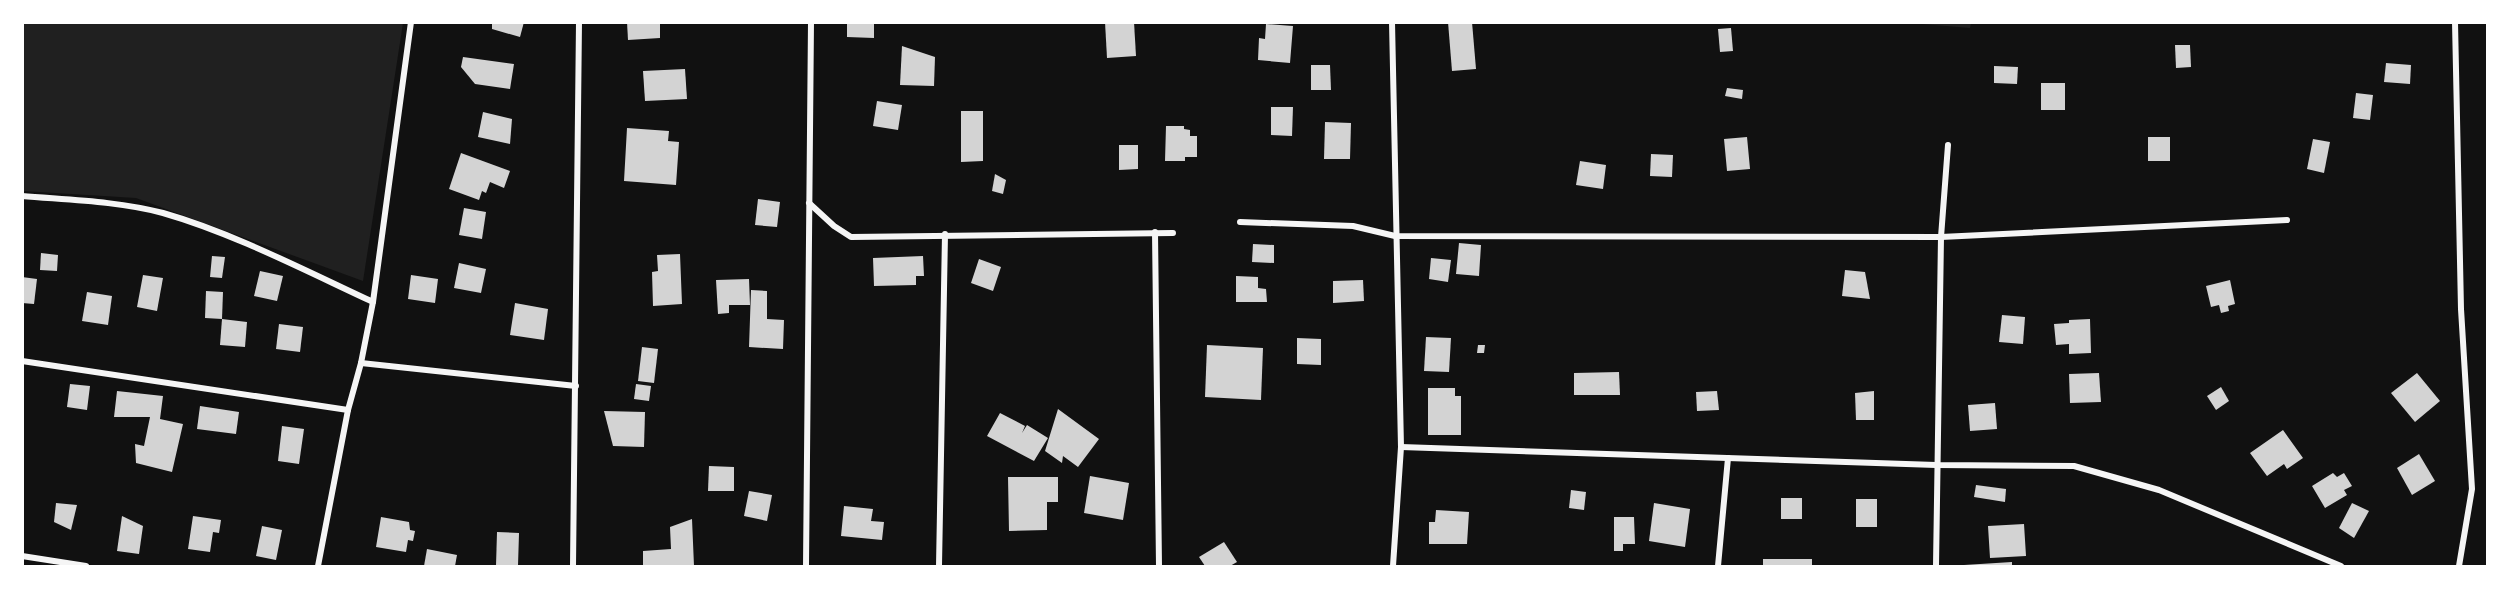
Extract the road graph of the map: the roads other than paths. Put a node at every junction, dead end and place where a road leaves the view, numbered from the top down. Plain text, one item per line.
1 (411, 22) edge
2 (579, 22) edge
3 (811, 22) edge
4 (1392, 22) edge
5 (2455, 22) edge
6 (1948, 145) dead end
7 (22, 196) edge
8 (809, 203) junction
9 (2286, 220) dead end
10 (1240, 222) dead end
11 (1155, 232) junction
12 (1173, 233) dead end
13 (945, 234) junction
14 (1395, 236) junction
15 (1941, 237) junction
16 (372, 302) junction
17 (22, 361) edge
18 (361, 363) junction
19 (576, 386) junction
20 (348, 410) junction
21 (1401, 447) junction
22 (1728, 458) junction
23 (1936, 465) junction
24 (22, 556) edge
25 (86, 567) edge
26 (318, 567) edge
27 (573, 567) edge
28 (806, 567) edge
29 (939, 567) edge
30 (1159, 567) edge
31 (1392, 567) edge
32 (1719, 567) edge
33 (1935, 567) edge
34 (2341, 567) edge
35 (2459, 567) edge

1 - 16 street
2 - 19 street
3 - 8 street
4 - 14 street
5 - 35 street
6 - 15 street
7 - 16 street
8 - 13 street
8 - 28 street
9 - 15 street
10 - 14 street
11 - 12 street
11 - 13 street
11 - 30 street
13 - 29 street
14 - 15 street
14 - 21 street
15 - 23 street
16 - 18 street
17 - 20 street
18 - 19 street
18 - 20 street
19 - 27 street
20 - 26 street
21 - 22 street
21 - 31 street
22 - 23 street
22 - 32 street
23 - 33 street
23 - 34 street
24 - 25 street

